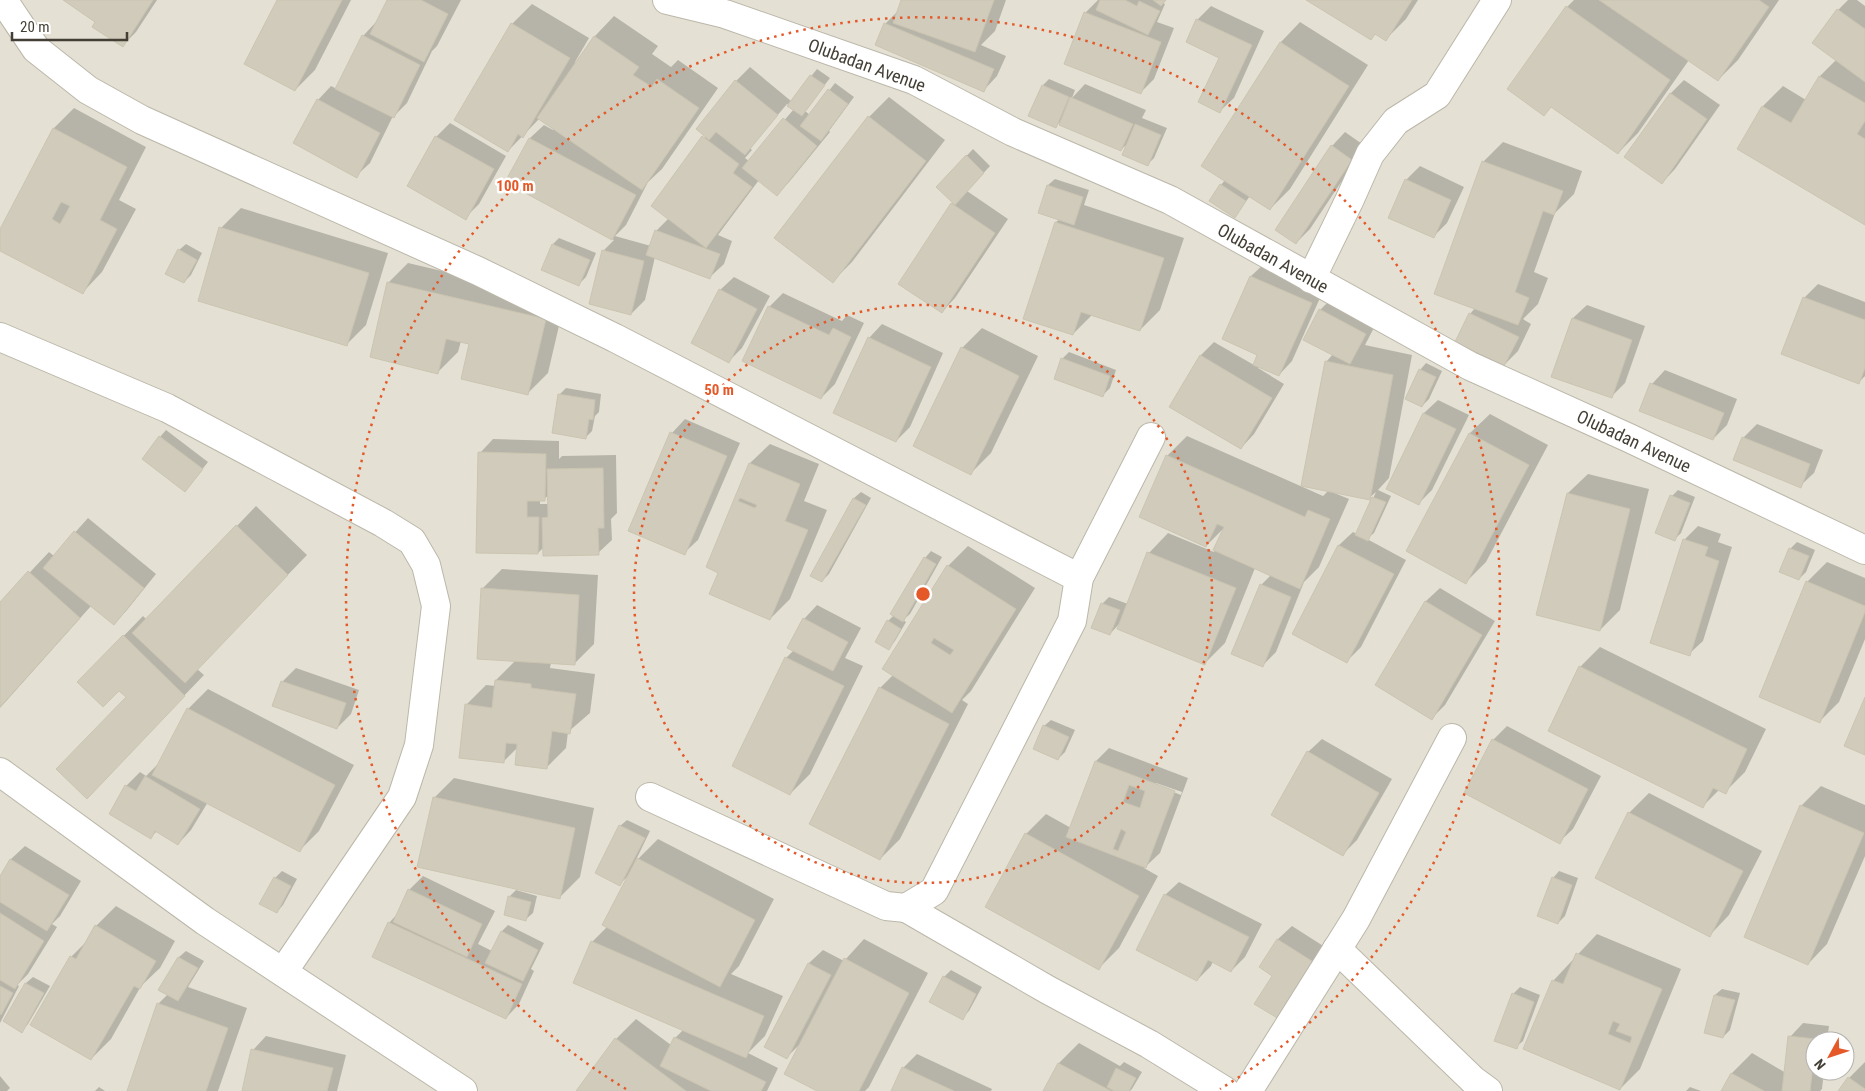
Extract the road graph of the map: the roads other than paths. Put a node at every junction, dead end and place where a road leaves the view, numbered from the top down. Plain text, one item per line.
1 (4, 0) edge
2 (668, 0) edge
3 (1497, 0) edge
4 (1311, 279) junction
5 (0, 337) edge
6 (1151, 437) dead end
7 (1865, 550) edge
8 (1079, 578) junction
9 (1452, 738) dead end
10 (0, 772) edge
11 (650, 797) dead end
12 (906, 908) junction
13 (1338, 949) junction
14 (283, 972) junction
15 (463, 1091) edge
16 (1226, 1091) edge
17 (1248, 1091) edge
18 (1488, 1091) edge

1 - 8 street
2 - 4 street, Olubadan Avenue
3 - 4 street
4 - 7 street, Olubadan Avenue
5 - 14 street
6 - 8 street
8 - 12 street
9 - 13 street
10 - 14 street
11 - 12 street
12 - 16 street
13 - 17 street
13 - 18 street
14 - 15 street

